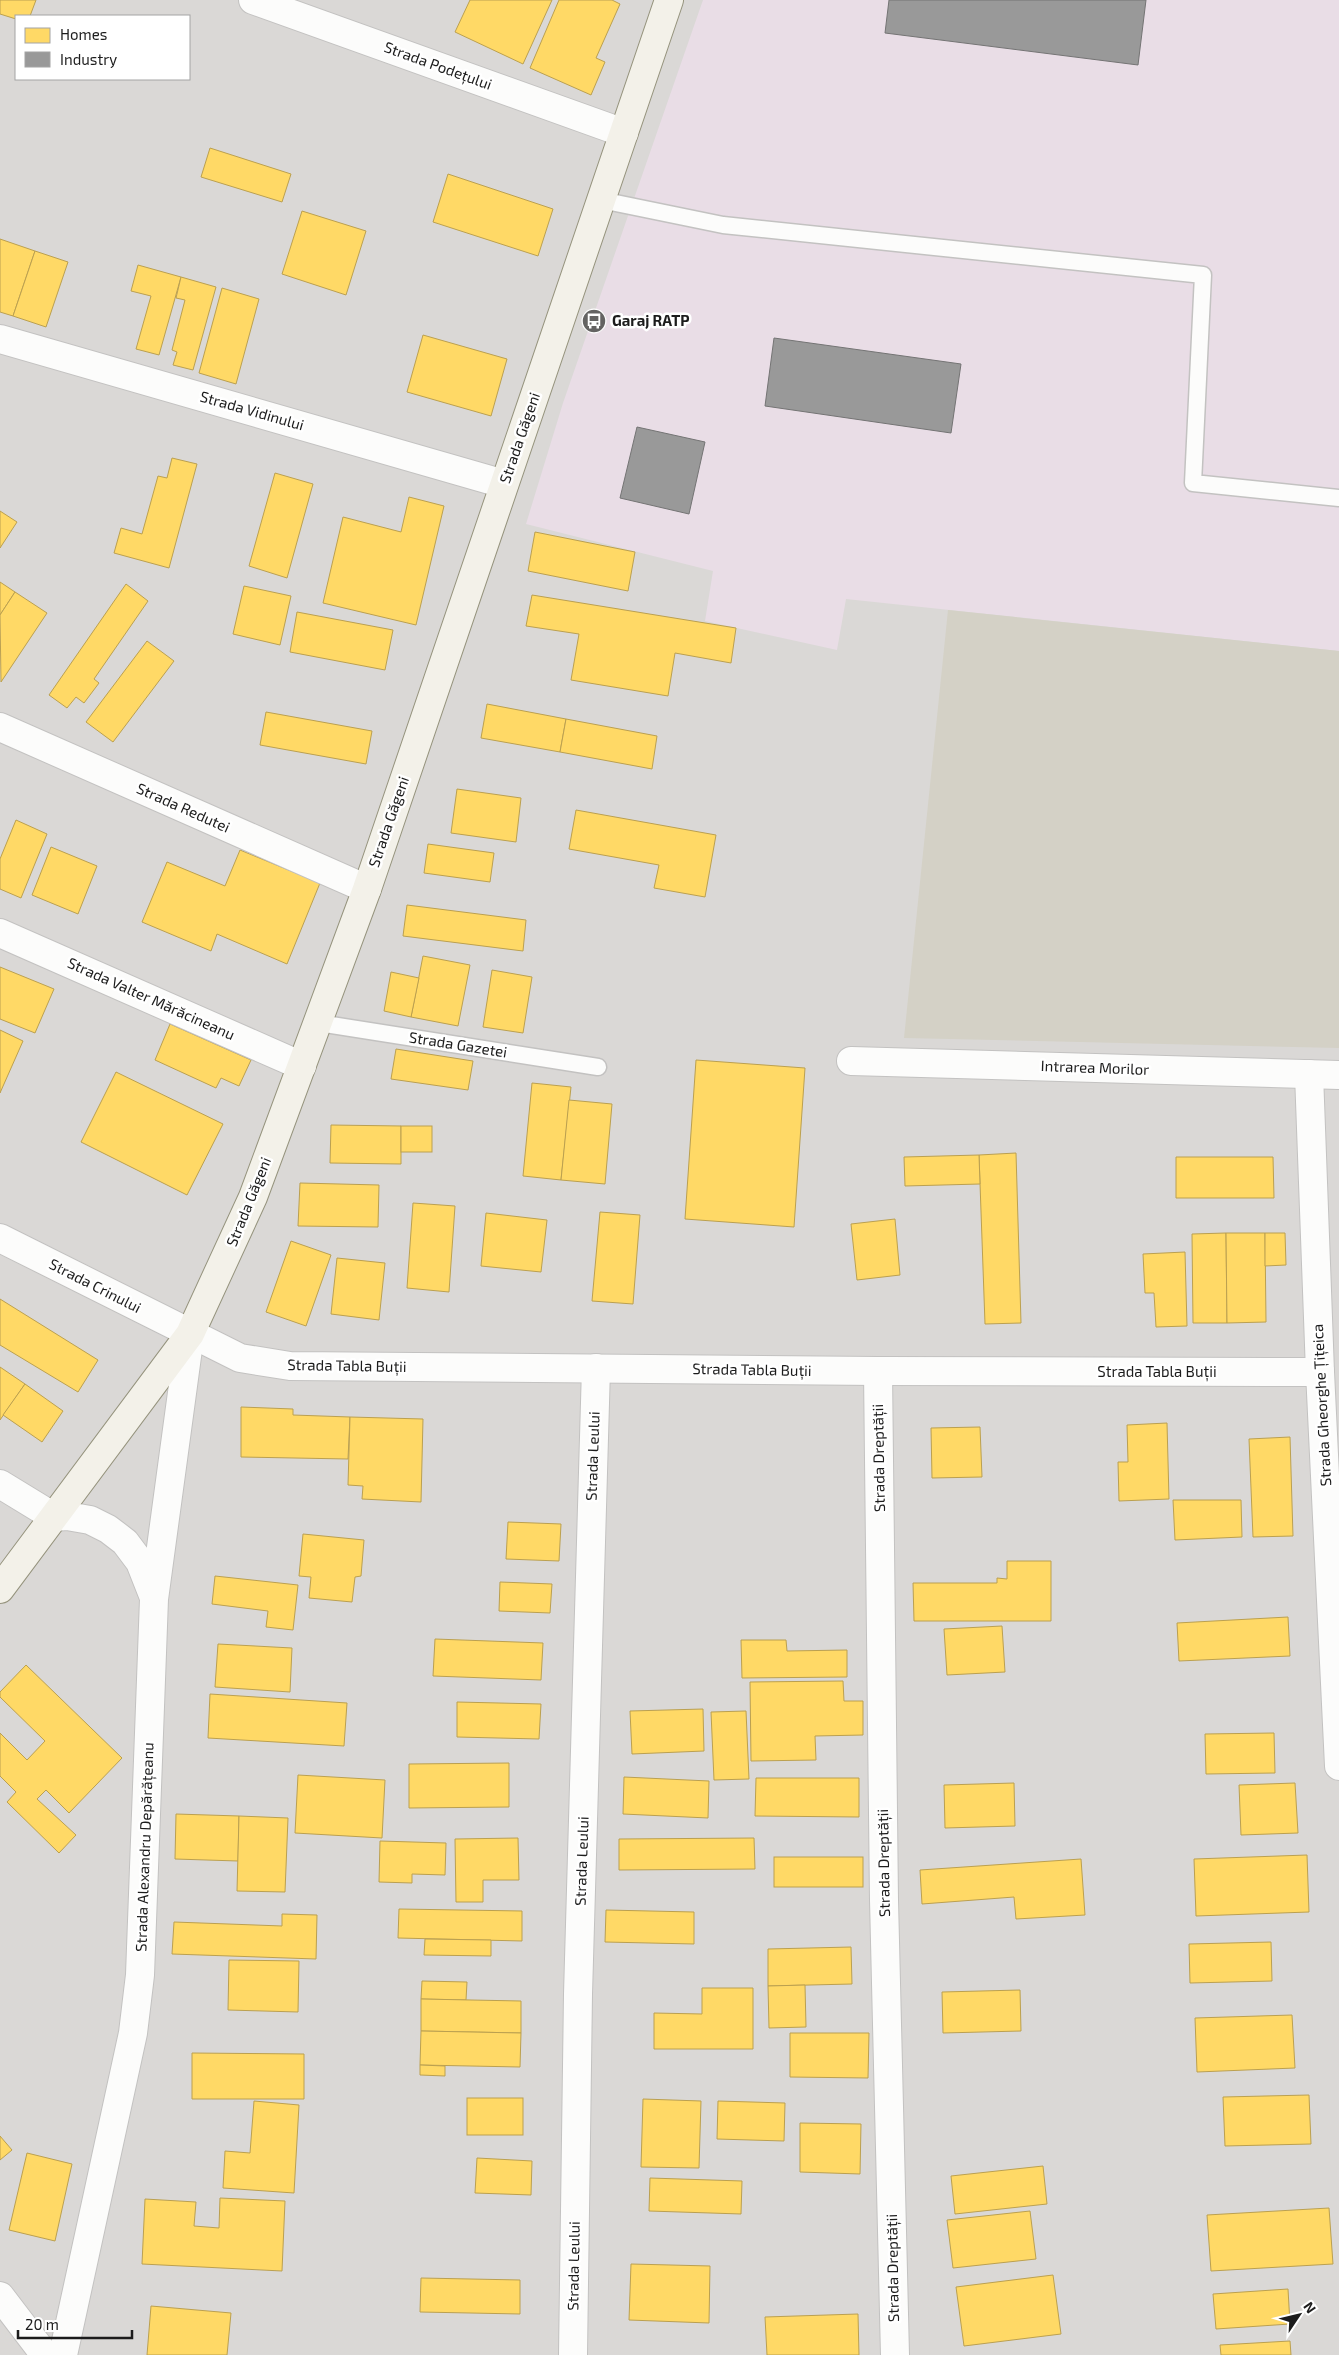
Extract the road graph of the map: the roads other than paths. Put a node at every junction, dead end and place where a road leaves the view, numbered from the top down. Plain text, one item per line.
1 (253, 0) edge
2 (669, 0) edge
3 (624, 133) junction
4 (601, 200) junction
5 (0, 339) edge
6 (504, 484) junction
7 (1339, 498) edge
8 (0, 727) edge
9 (367, 889) junction
10 (0, 933) edge
11 (319, 1022) junction
12 (851, 1061) dead end
13 (302, 1066) junction
14 (598, 1066) dead end
15 (1309, 1074) junction
16 (1339, 1074) edge
17 (0, 1238) edge
18 (190, 1334) junction
19 (596, 1368) junction
20 (878, 1371) junction
21 (1320, 1372) junction
22 (0, 1484) edge
23 (54, 1517) junction
24 (0, 1588) edge
25 (154, 1599) junction
26 (1339, 1766) edge
27 (0, 2296) edge
28 (45, 2355) edge
29 (64, 2355) edge
30 (573, 2355) edge
31 (895, 2355) edge

1 - 3 street, Strada Podețului
2 - 3 main road, Strada Găgeni
3 - 4 main road, Strada Găgeni
4 - 6 main road, Strada Găgeni
4 - 7 lane
5 - 6 street, Strada Vidinului
6 - 9 main road, Strada Găgeni
8 - 9 street, Strada Redutei
9 - 11 main road, Strada Găgeni
10 - 13 street, Strada Valter Mărăcineanu
11 - 13 main road, Strada Găgeni
11 - 14 lane, Strada Gazetei
12 - 15 street, Intrarea Morilor
13 - 18 main road, Strada Găgeni
15 - 16 street, Intrarea Morilor
15 - 21 street, Strada Gheorghe Țițeica
17 - 18 street, Strada Crinului
18 - 19 street, Strada Tabla Buții
18 - 23 main road, Strada Găgeni
18 - 25 street, Strada Alexandru Depărățeanu
19 - 20 street, Strada Tabla Buții
19 - 30 street, Strada Leului
20 - 21 street, Strada Tabla Buții
20 - 31 street, Strada Dreptății
21 - 26 street, Strada Gheorghe Țițeica
22 - 23 street
23 - 24 main road, Strada Găgeni
23 - 25 street
25 - 29 street, Strada Alexandru Depărățeanu
27 - 28 street

